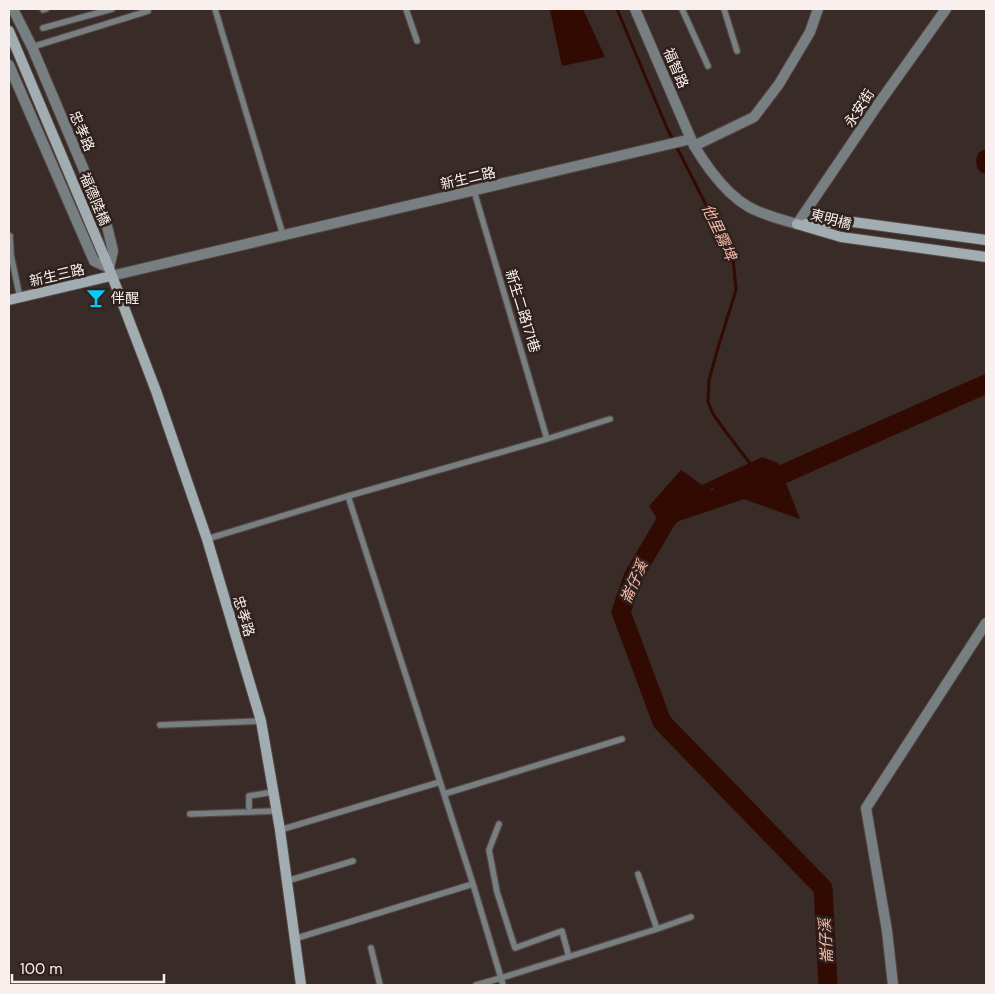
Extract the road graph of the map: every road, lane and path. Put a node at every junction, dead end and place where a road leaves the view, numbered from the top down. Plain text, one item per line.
1 (13, 9) edge
2 (108, 9) edge
3 (215, 9) edge
4 (406, 9) edge
5 (635, 9) edge
6 (682, 9) edge
7 (724, 9) edge
8 (818, 9) edge
9 (946, 9) edge
10 (148, 11) dead end
11 (43, 28) dead end
12 (9, 31) edge
13 (417, 42) dead end
14 (32, 47) junction
15 (737, 51) dead end
16 (9, 65) edge
17 (708, 66) dead end
18 (693, 142) junction
19 (474, 191) junction
20 (797, 224) junction
21 (283, 235) junction
22 (10, 236) edge
23 (986, 240) edge
24 (986, 257) edge
25 (110, 272) junction
26 (20, 298) junction
27 (9, 300) edge
28 (610, 418) dead end
29 (547, 439) junction
30 (348, 496) junction
31 (207, 539) junction
32 (986, 623) edge
33 (261, 721) junction
34 (160, 725) dead end
35 (622, 739) dead end
36 (440, 782) junction
37 (273, 792) junction
38 (444, 794) junction
39 (249, 807) dead end
40 (276, 811) junction
41 (190, 814) dead end
42 (499, 824) dead end
43 (280, 830) junction
44 (352, 861) dead end
45 (638, 874) dead end
46 (287, 881) junction
47 (473, 884) junction
48 (691, 917) dead end
49 (657, 929) junction
50 (294, 939) junction
51 (371, 948) dead end
52 (569, 957) junction
53 (501, 978) junction
54 (301, 985) edge
55 (380, 985) edge
56 (476, 985) edge
57 (503, 985) edge
58 (893, 985) edge

1 - 14 street, 忠孝路
2 - 11 lane
3 - 21 lane
4 - 13 lane
5 - 18 street, 福智路
6 - 17 lane
7 - 15 lane
8 - 18 street, 新生二路
9 - 20 street, 永安街
10 - 14 lane
12 - 25 main road, 福德陸橋
14 - 25 street, 忠孝路
16 - 25 street, 忠孝路
18 - 19 street, 新生二路
18 - 20 street
19 - 21 street, 新生二路
19 - 29 lane, 新生二路171巷
20 - 23 main road, 東明橋
20 - 24 main road, 東明橋
21 - 25 street, 新生二路
22 - 26 lane
25 - 26 main road, 新生三路
25 - 31 main road, 忠孝路
26 - 27 main road, 新生三路
28 - 29 lane
29 - 30 lane
30 - 31 lane
30 - 36 lane
31 - 33 main road, 忠孝路
32 - 58 street
33 - 34 lane
33 - 37 main road, 忠孝路
35 - 38 lane
36 - 38 lane
36 - 43 lane
37 - 39 lane
37 - 40 main road, 忠孝路
38 - 47 lane
40 - 41 lane
40 - 43 main road, 忠孝路
42 - 52 lane
43 - 46 main road, 忠孝路
44 - 46 lane
45 - 49 lane
46 - 50 main road, 忠孝路
47 - 50 lane
47 - 53 lane
48 - 49 lane
49 - 52 lane
50 - 54 main road, 忠孝路
51 - 55 lane
52 - 53 lane
53 - 56 lane
53 - 57 lane

